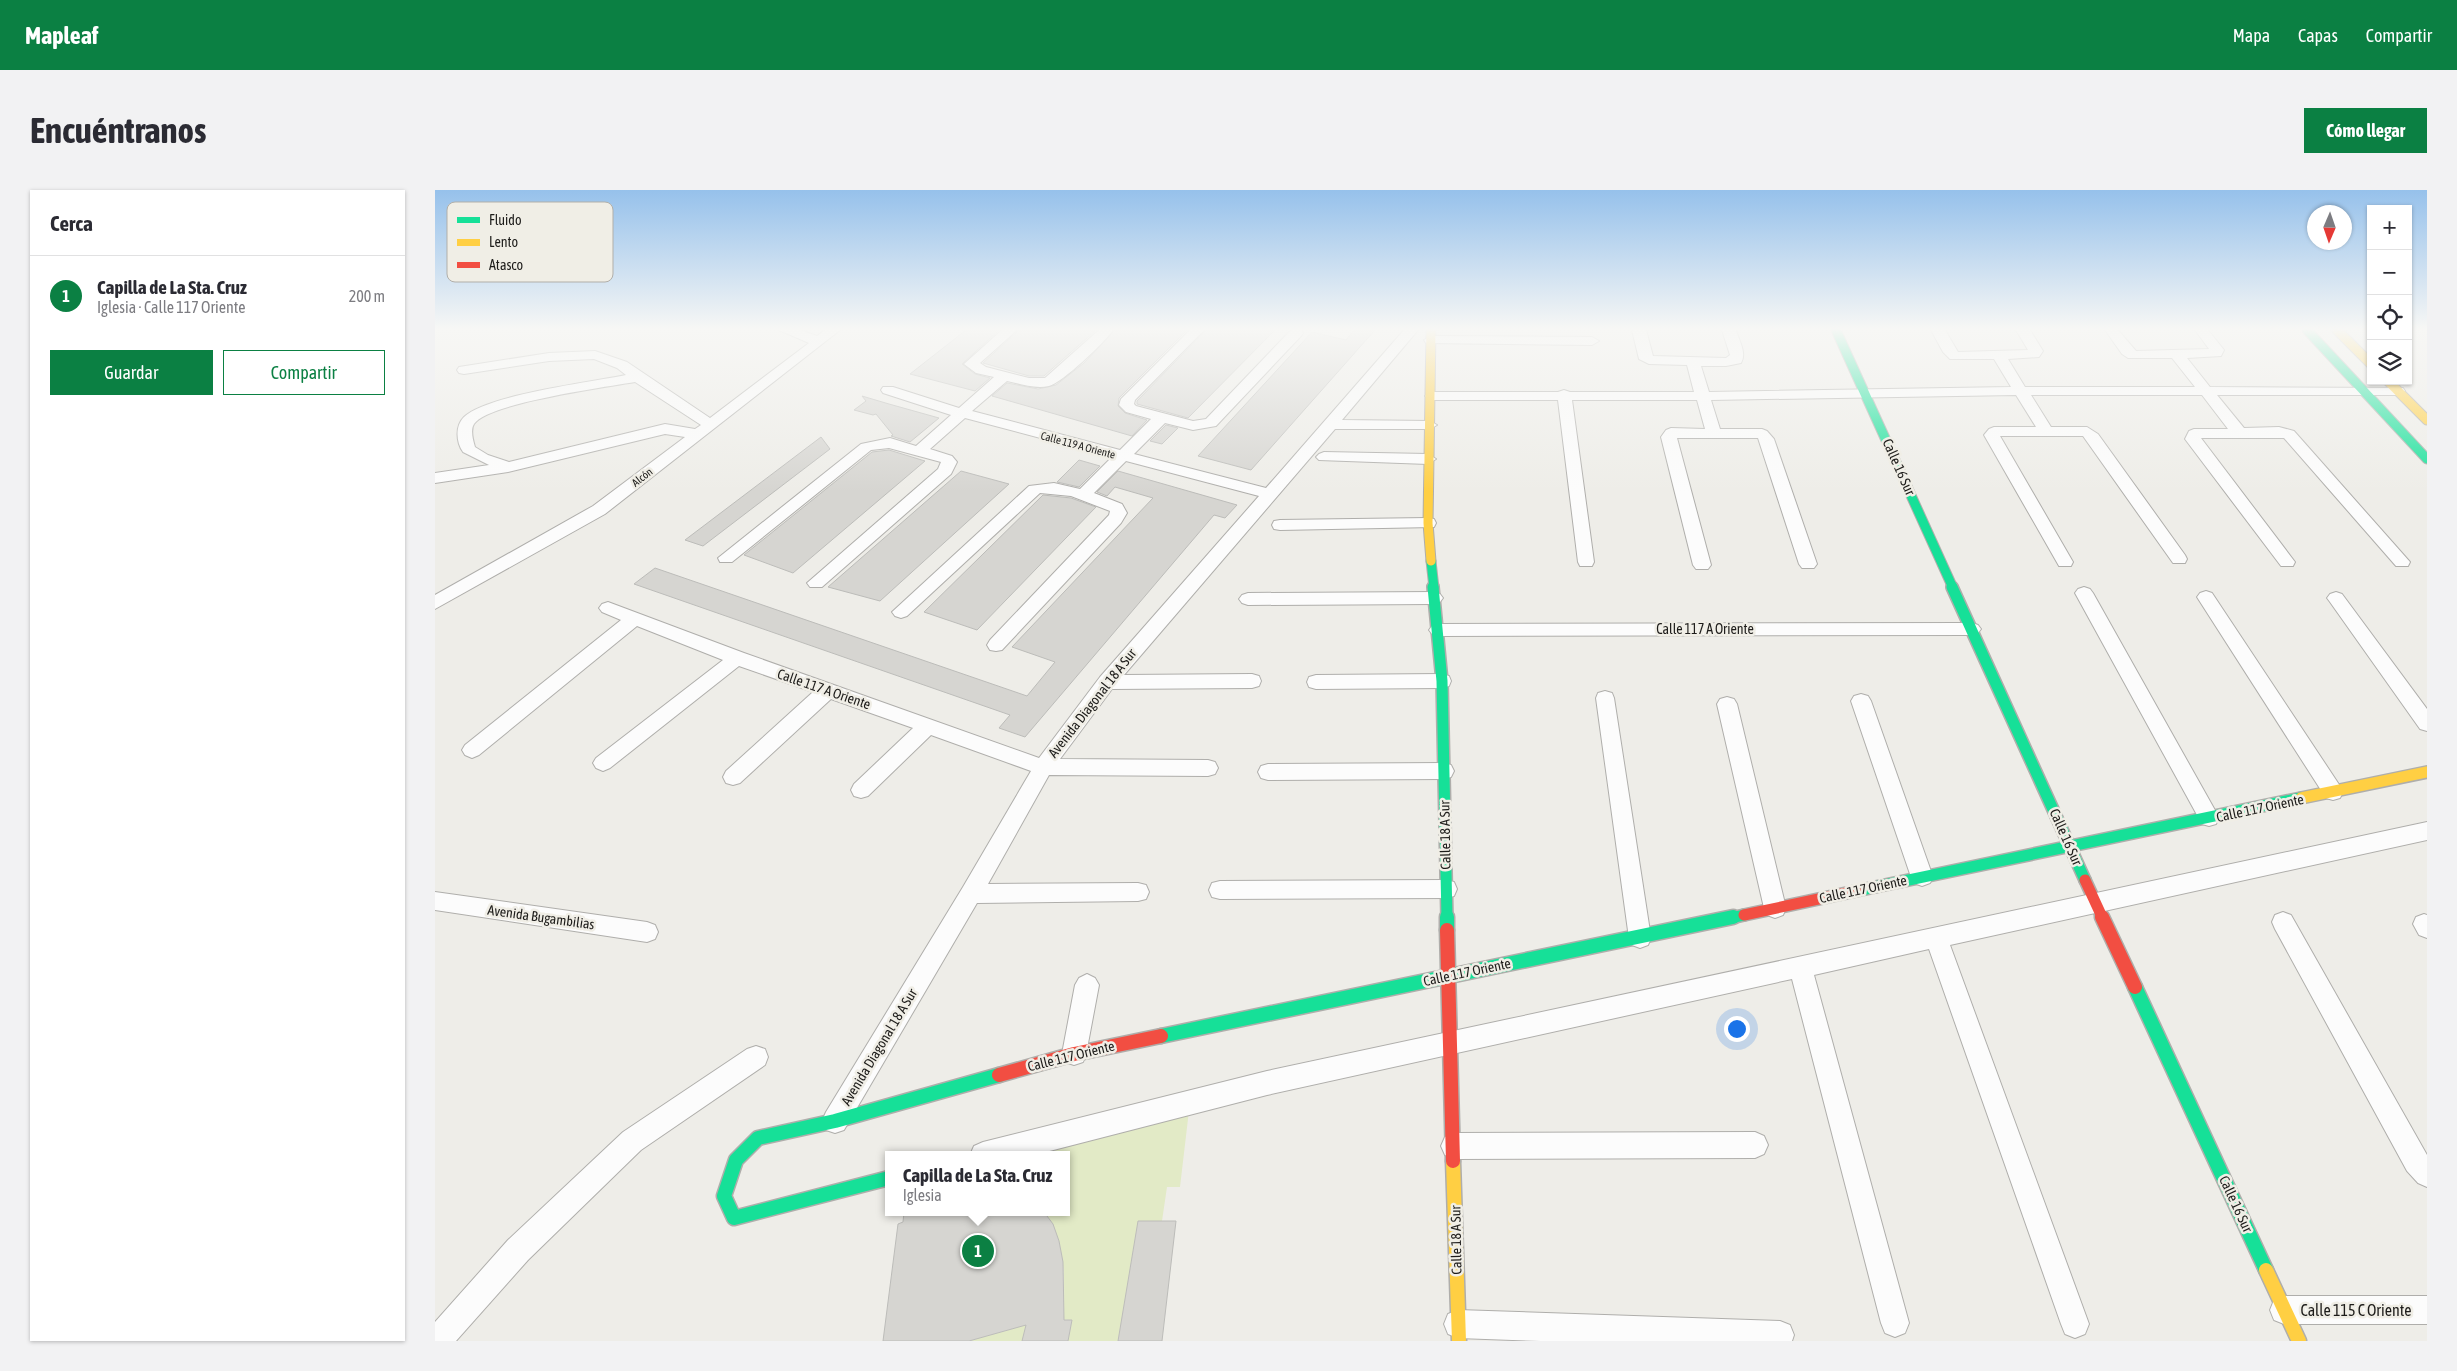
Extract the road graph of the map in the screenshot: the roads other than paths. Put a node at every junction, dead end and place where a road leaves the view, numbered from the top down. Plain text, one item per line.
1 (605, 384) edge
2 (648, 384) edge
3 (764, 384) edge
4 (995, 384) edge
5 (1144, 384) edge
6 (1248, 384) edge
7 (1365, 384) edge
8 (1432, 384) edge
9 (1699, 384) edge
10 (1862, 384) edge
11 (2016, 384) edge
12 (2200, 384) edge
13 (2358, 384) edge
14 (2393, 386) edge
15 (888, 390) dead end
16 (2021, 391) junction
17 (2206, 391) junction
18 (2365, 391) junction
19 (1866, 393) junction
20 (1564, 394) junction
21 (1432, 396) junction
22 (1703, 396) junction
23 (961, 413) junction
24 (1161, 418) junction
25 (2427, 420) edge
26 (711, 424) junction
27 (1330, 424) junction
28 (1430, 425) junction
29 (2046, 431) junction
30 (1713, 432) junction
31 (2239, 432) junction
32 (697, 434) junction
33 (919, 450) junction
34 (1123, 457) junction
35 (1324, 457) dead end
36 (1428, 459) junction
37 (2427, 459) edge
38 (508, 467) junction
39 (435, 478) edge
40 (1269, 494) junction
41 (1082, 496) junction
42 (1428, 523) junction
43 (1280, 525) dead end
44 (726, 558) dead end
45 (2179, 559) dead end
46 (1586, 562) dead end
47 (2065, 562) dead end
48 (2287, 562) dead end
49 (2402, 562) dead end
50 (1808, 564) dead end
51 (1702, 565) dead end
52 (816, 583) dead end
53 (2084, 593) dead end
54 (439, 595) edge
55 (2206, 597) dead end
56 (1434, 598) junction
57 (2336, 598) dead end
58 (1248, 600) dead end
59 (608, 608) dead end
60 (901, 612) dead end
61 (634, 619) junction
62 (1972, 629) junction
63 (1438, 630) junction
64 (996, 645) dead end
65 (737, 658) junction
66 (1252, 681) dead end
67 (1442, 681) junction
68 (1107, 682) junction
69 (1316, 682) dead end
70 (827, 690) junction
71 (1605, 698) dead end
72 (1861, 701) dead end
73 (1727, 704) dead end
74 (2427, 724) edge
75 (929, 725) junction
76 (472, 750) dead end
77 (603, 763) dead end
78 (1043, 767) junction
79 (1208, 768) dead end
80 (1444, 771) junction
81 (1267, 772) dead end
82 (2427, 772) edge
83 (733, 777) dead end
84 (861, 790) dead end
85 (2333, 792) junction
86 (2209, 818) junction
87 (2427, 831) edge
88 (2070, 847) junction
89 (1922, 877) junction
90 (1220, 890) dead end
91 (1446, 890) junction
92 (1138, 892) dead end
93 (971, 894) junction
94 (435, 901) edge
95 (2096, 903) junction
96 (1775, 908) junction
97 (2283, 922) dead end
98 (647, 932) dead end
99 (1640, 938) junction
100 (1936, 938) junction
101 (1800, 967) junction
102 (1448, 976) junction
103 (1087, 984) dead end
104 (1449, 1043) junction
105 (1074, 1054) junction
106 (756, 1057) dead end
107 (835, 1120) junction
108 (1755, 1145) dead end
109 (1454, 1146) junction
110 (999, 1151) edge
111 (2427, 1174) edge
112 (885, 1179) edge
113 (2285, 1310) junction
114 (2427, 1310) edge
115 (1895, 1323) dead end
116 (2075, 1324) dead end
117 (1459, 1333) edge
118 (1780, 1335) dead end
119 (437, 1341) edge
120 (2299, 1341) edge

1 - 38 street
2 - 26 street
3 - 26 street, Alcón
4 - 23 street
5 - 24 street
6 - 24 street
7 - 27 street, Avenida Diagonal 18 A Sur
8 - 21 street, Calle 18 A Sur
9 - 22 street
10 - 19 street, Calle 16 Sur
11 - 16 street
12 - 17 street
13 - 18 street
14 - 18 street
14 - 25 street
15 - 23 street, Calle 119 A Oriente
16 - 17 street
16 - 19 street
16 - 29 street
17 - 18 street
17 - 31 street
18 - 37 street
19 - 22 street
19 - 62 street, Calle 16 Sur
20 - 21 street
20 - 22 street
20 - 46 street
21 - 28 street, Calle 18 A Sur
22 - 30 street
23 - 33 street
23 - 34 street, Calle 119 A Oriente
24 - 34 street
26 - 32 street, Alcón
27 - 28 street
27 - 40 street, Avenida Diagonal 18 A Sur
28 - 36 street, Calle 18 A Sur
29 - 45 street
29 - 47 street
30 - 50 street
30 - 51 street
31 - 48 street
31 - 49 street
32 - 38 street
32 - 54 street, Alcón
33 - 44 street
33 - 52 street
34 - 40 street, Calle 119 A Oriente
34 - 41 street
35 - 36 street
36 - 42 street, Calle 18 A Sur
38 - 39 street
40 - 68 street, Avenida Diagonal 18 A Sur
41 - 60 street
41 - 64 street
42 - 43 street
42 - 56 street, Calle 18 A Sur
53 - 86 street
55 - 85 street
56 - 58 street
56 - 63 street, Calle 18 A Sur
57 - 74 street
59 - 61 street, Calle 117 A Oriente
61 - 65 street, Calle 117 A Oriente
61 - 76 street
62 - 63 street, Calle 117 A Oriente
62 - 88 street, Calle 16 Sur
63 - 67 street, Calle 18 A Sur
65 - 70 street, Calle 117 A Oriente
65 - 77 street
66 - 68 street
67 - 69 street
67 - 80 street, Calle 18 A Sur
68 - 78 street, Avenida Diagonal 18 A Sur
70 - 75 street, Calle 117 A Oriente
70 - 83 street
71 - 99 street
72 - 89 street
73 - 96 street
75 - 78 street, Calle 117 A Oriente
75 - 84 street
78 - 79 street, Calle 117 A Oriente
78 - 93 street, Avenida Diagonal 18 A Sur
80 - 81 street
80 - 91 street, Calle 18 A Sur
82 - 85 street, Calle 117 Oriente
85 - 86 street, Calle 117 Oriente
86 - 88 street, Calle 117 Oriente
87 - 95 street
88 - 89 street, Calle 117 Oriente
88 - 95 street, Calle 16 Sur
89 - 96 street, Calle 117 Oriente
90 - 91 street
91 - 102 street, Calle 18 A Sur
92 - 93 street
93 - 107 street, Avenida Diagonal 18 A Sur
94 - 98 street, Avenida Bugambilias
95 - 100 street
95 - 113 street, Calle 16 Sur
96 - 99 street, Calle 117 Oriente
97 - 111 street
99 - 102 street, Calle 117 Oriente
100 - 101 street
100 - 116 street
101 - 104 street
101 - 115 street
102 - 104 street, Calle 18 A Sur
102 - 105 street, Calle 117 Oriente
103 - 105 street
104 - 109 street, Calle 18 A Sur
104 - 110 street
105 - 107 street, Calle 117 Oriente
106 - 119 street
107 - 112 street, Calle 117 Oriente
108 - 109 street
109 - 117 street, Calle 18 A Sur
113 - 114 street, Calle 115 C Oriente
113 - 120 street, Calle 16 Sur
117 - 118 street

